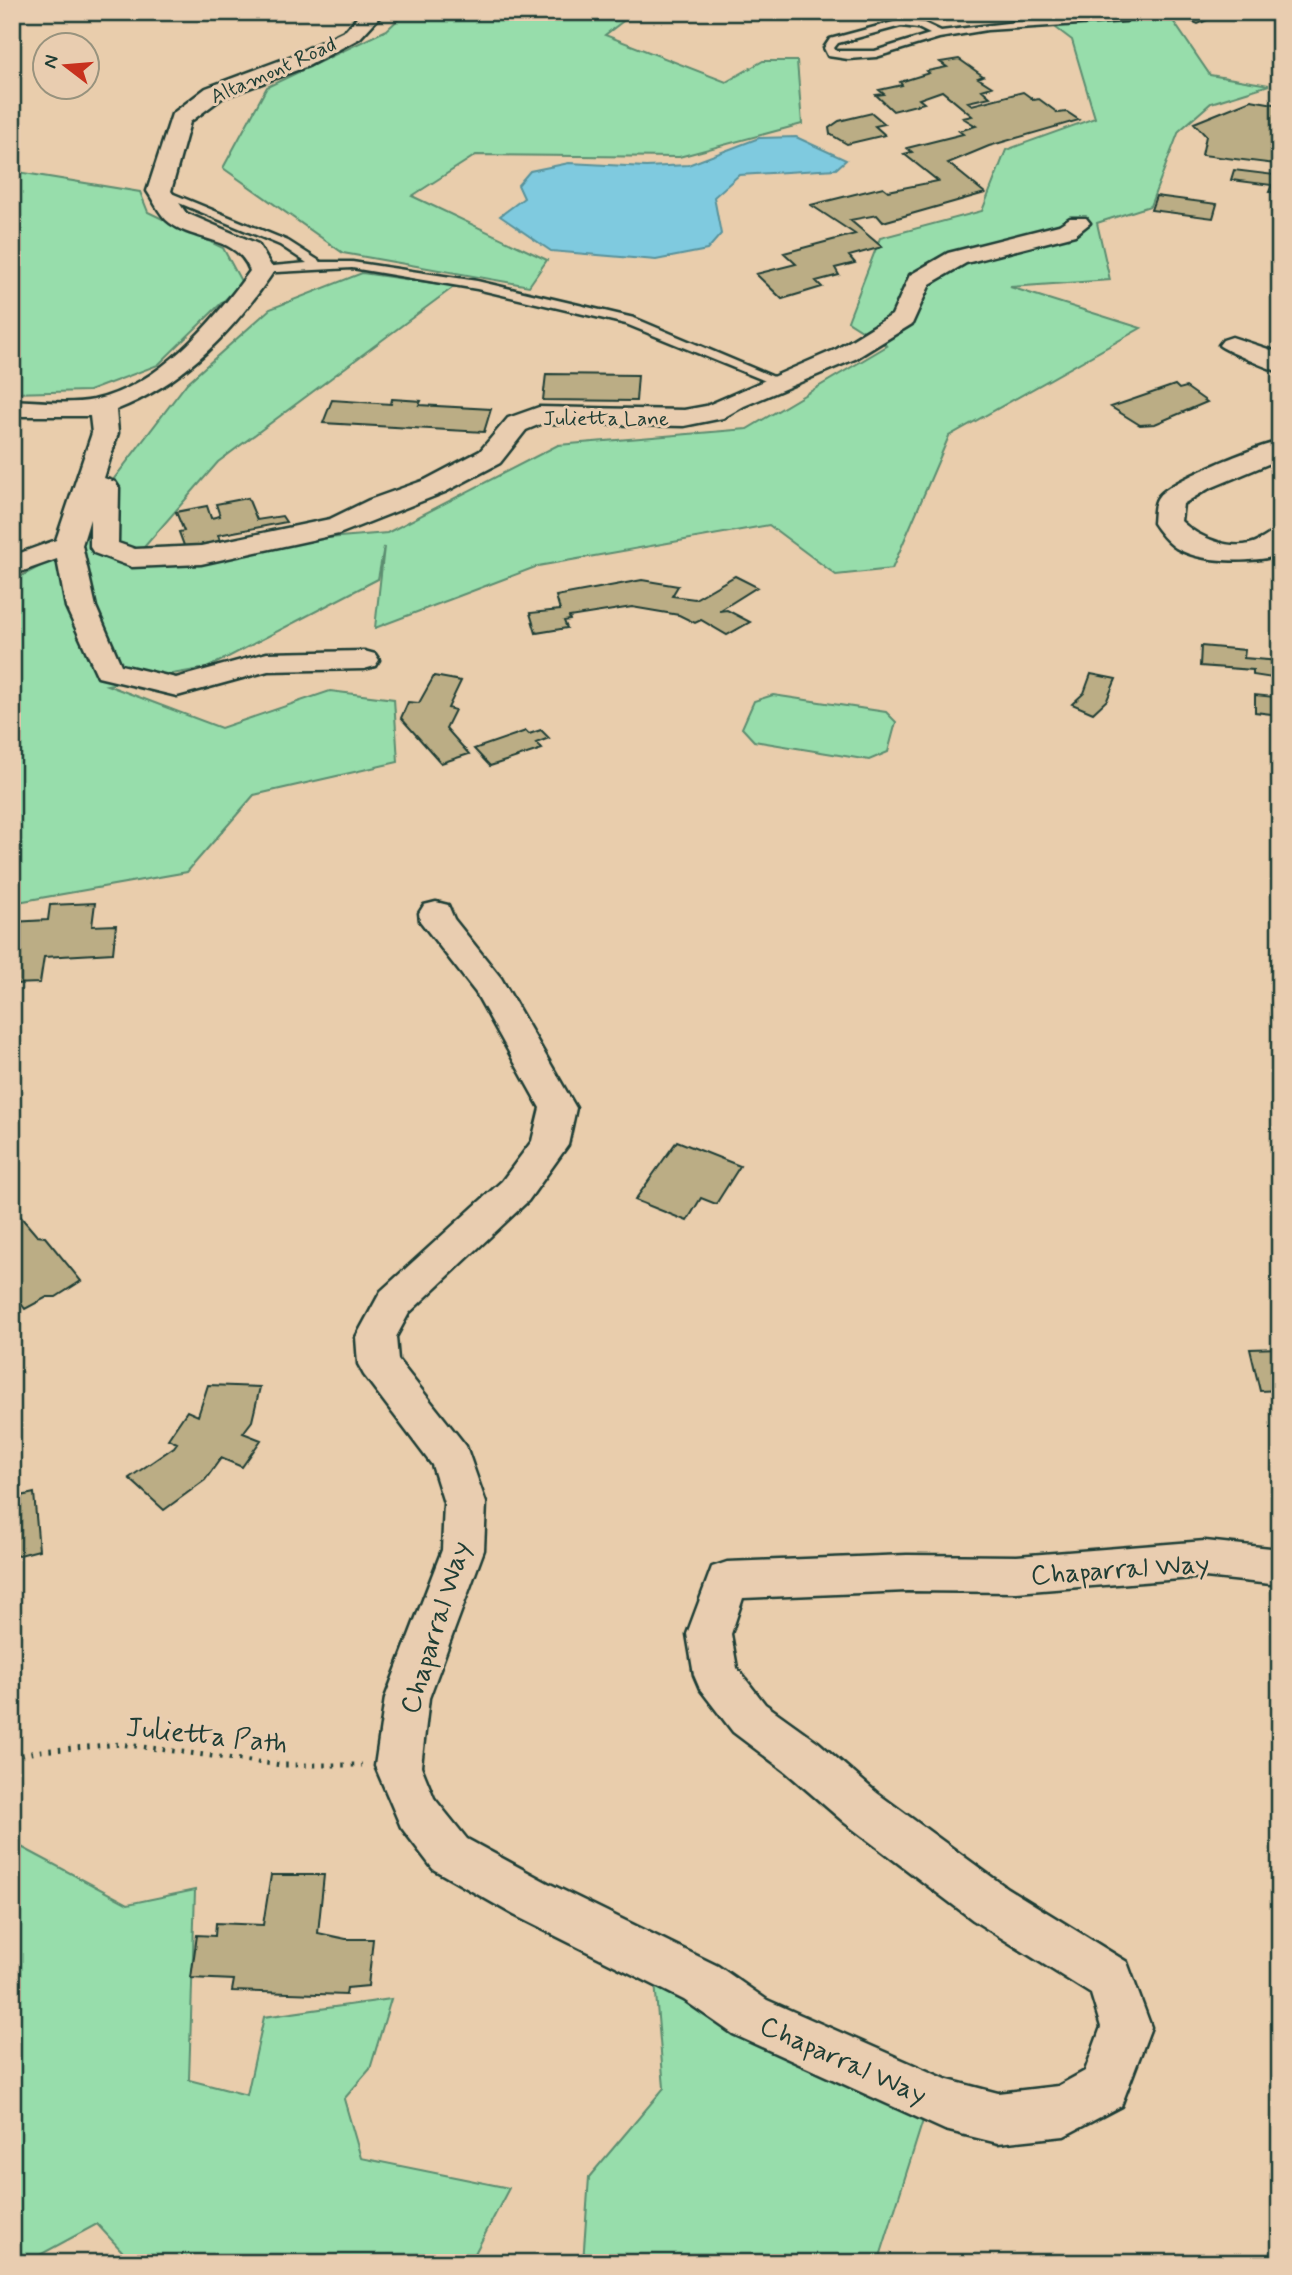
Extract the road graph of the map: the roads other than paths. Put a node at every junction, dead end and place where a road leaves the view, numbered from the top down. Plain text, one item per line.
1 (374, 12) edge
2 (1122, 19) dead end
3 (940, 35) junction
4 (159, 191) junction
5 (1078, 223) dead end
6 (320, 265) junction
7 (262, 271) junction
8 (1232, 345) dead end
9 (1280, 363) edge
10 (782, 383) junction
11 (102, 406) junction
12 (12, 408) edge
13 (1280, 449) edge
14 (88, 482) junction
15 (1280, 538) edge
16 (68, 545) junction
17 (12, 566) edge
18 (363, 660) dead end
19 (436, 913) dead end
20 (1280, 1567) edge

1 - 4 street, Altamont Road
2 - 3 lane
3 - 3 lane
4 - 6 lane
4 - 7 street
5 - 10 street, Julietta Lane
6 - 7 lane
6 - 10 lane
7 - 11 street
8 - 9 street
10 - 14 street, Julietta Lane
11 - 12 street
11 - 14 street
13 - 15 street
14 - 16 street
16 - 17 street
16 - 18 street
19 - 20 street, Chaparral Way

